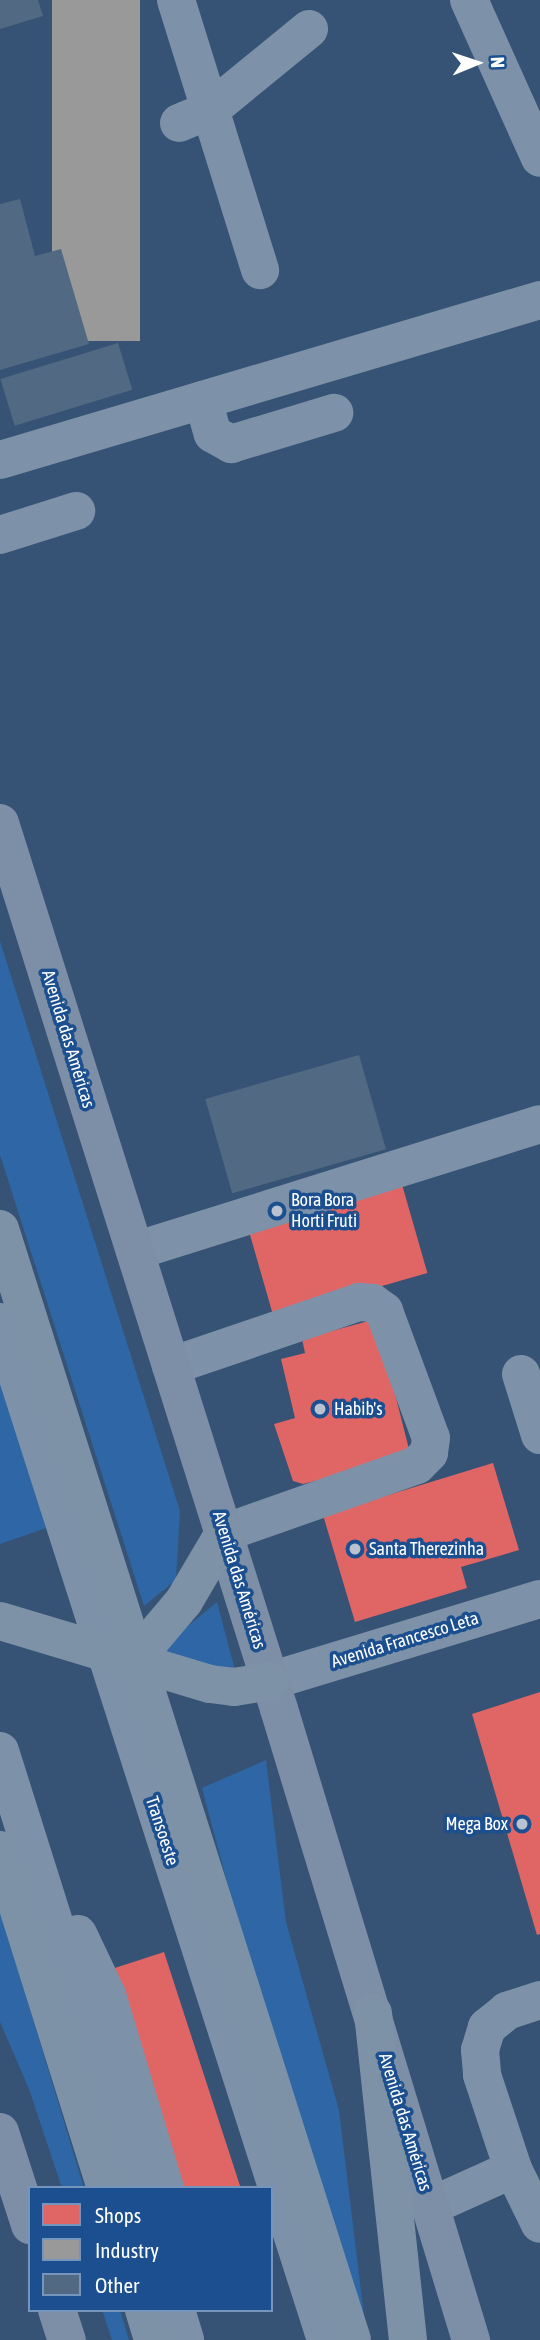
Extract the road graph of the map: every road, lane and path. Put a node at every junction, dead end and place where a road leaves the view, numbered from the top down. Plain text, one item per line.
1 (176, 0) edge
2 (469, 0) edge
3 (309, 29) dead end
4 (195, 116) junction
5 (540, 158) edge
6 (260, 271) dead end
7 (540, 300) edge
8 (202, 400) junction
9 (334, 413) dead end
10 (0, 460) edge
11 (76, 511) dead end
12 (0, 535) edge
13 (0, 822) edge
14 (540, 1124) edge
15 (0, 1229) edge
16 (135, 1251) junction
17 (0, 1322) edge
18 (171, 1366) junction
19 (521, 1374) dead end
20 (540, 1435) edge
21 (224, 1533) junction
22 (540, 1599) edge
23 (0, 1621) edge
24 (118, 1654) junction
25 (270, 1681) junction
26 (0, 1751) edge
27 (152, 1801) junction
28 (14, 1844) edge
29 (540, 2000) edge
30 (373, 2013) junction
31 (0, 2132) edge
32 (513, 2169) junction
33 (105, 2186) edge
34 (137, 2186) edge
35 (164, 2186) edge
36 (250, 2186) edge
37 (430, 2206) junction
38 (28, 2219) edge
39 (540, 2224) edge
40 (273, 2253) edge
41 (58, 2312) edge
42 (145, 2312) edge
43 (177, 2312) edge
44 (193, 2312) edge
45 (321, 2332) edge
46 (67, 2340) edge
47 (153, 2340) edge
48 (185, 2340) edge
49 (194, 2340) edge
50 (352, 2340) edge
51 (408, 2340) edge
52 (471, 2340) edge

1 - 4 street
2 - 5 street
3 - 4 street
4 - 6 street
7 - 8 street
8 - 9 street
8 - 10 street
11 - 12 street
13 - 16 main road, Avenida das Américas
14 - 16 street
15 - 24 highway
16 - 18 main road, Avenida das Américas
17 - 24 street, Transoeste
18 - 21 main road, Avenida das Américas
18 - 21 street
19 - 20 street
21 - 24 highway
21 - 25 main road, Avenida das Américas
22 - 25 street, Avenida Francesco Leta
23 - 24 highway
24 - 25 highway
24 - 27 street, Transoeste
24 - 50 highway
25 - 30 main road, Avenida das Américas
26 - 28 street
27 - 36 street
27 - 45 street, Transoeste
28 - 33 highway
28 - 34 street
28 - 35 street
29 - 32 street
30 - 37 main road, Avenida das Américas
30 - 51 highway
31 - 38 main road
32 - 37 street
32 - 39 street
37 - 52 main road, Avenida das Américas
40 - 45 street
41 - 46 main road
42 - 47 highway
43 - 48 street
44 - 49 street

